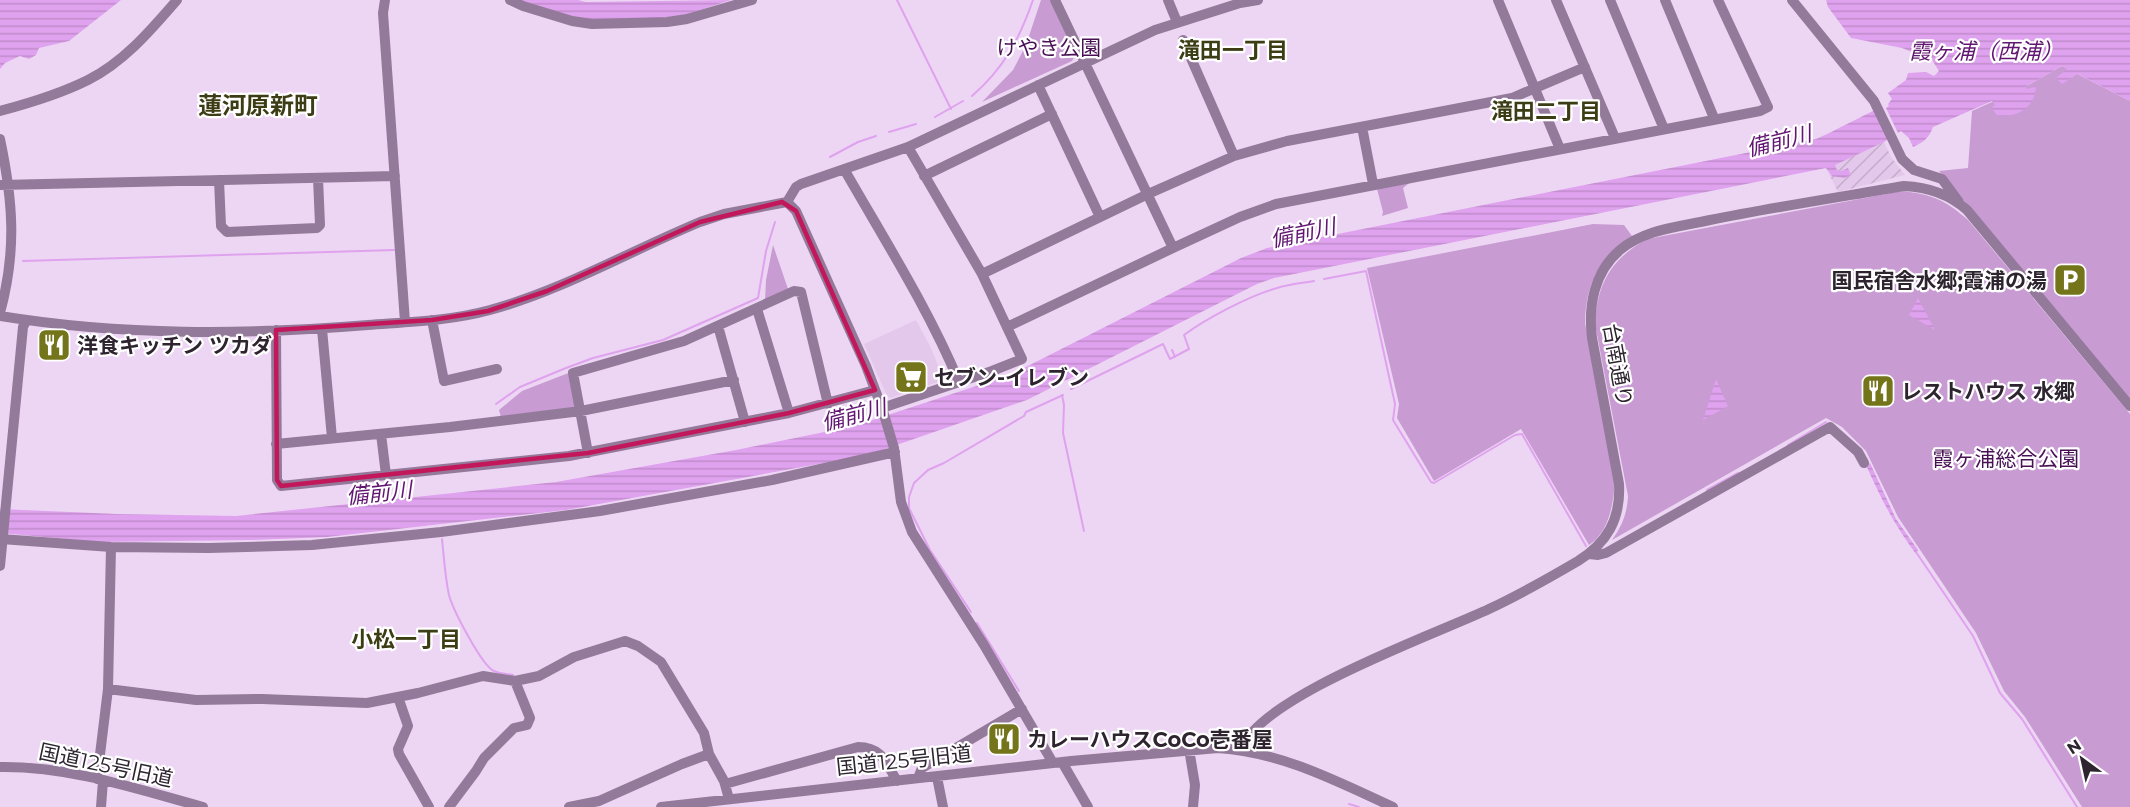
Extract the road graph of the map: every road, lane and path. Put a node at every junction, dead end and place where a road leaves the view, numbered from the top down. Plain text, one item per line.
1 (177, 0) edge
2 (385, 0) edge
3 (510, 0) edge
4 (752, 0) edge
5 (1055, 0) edge
6 (1168, 0) edge
7 (1258, 0) edge
8 (1498, 0) edge
9 (1556, 0) edge
10 (1610, 0) edge
11 (1665, 0) edge
12 (1718, 0) edge
13 (1792, 0) edge
14 (1239, 1) edge
15 (1177, 22) junction
16 (1183, 40) dead end
17 (1085, 63) junction
18 (1585, 67) junction
19 (1038, 85) junction
20 (1536, 89) junction
21 (0, 111) edge
22 (1052, 114) junction
23 (1714, 118) junction
24 (1362, 127) junction
25 (1664, 129) junction
26 (1615, 138) junction
27 (0, 139) edge
28 (908, 147) junction
29 (1560, 149) junction
30 (1234, 156) junction
31 (844, 169) junction
32 (394, 176) junction
33 (924, 176) junction
34 (318, 178) junction
35 (219, 180) junction
36 (1373, 184) junction
37 (5, 185) edge
38 (1148, 194) junction
39 (787, 202) junction
40 (1960, 204) junction
41 (1100, 217) junction
42 (1173, 248) junction
43 (982, 274) junction
44 (757, 309) junction
45 (0, 314) edge
46 (432, 320) junction
47 (26, 321) junction
48 (405, 322) junction
49 (718, 326) junction
50 (1007, 327) junction
51 (322, 329) junction
52 (276, 330) junction
53 (497, 369) dead end
54 (734, 380) junction
55 (959, 382) junction
56 (875, 390) junction
57 (828, 404) junction
58 (2130, 406) edge
59 (883, 410) junction
60 (581, 411) junction
61 (789, 413) junction
62 (745, 422) junction
63 (381, 434) junction
64 (332, 438) junction
65 (276, 444) junction
66 (894, 450) junction
67 (588, 453) junction
68 (1864, 463) dead end
69 (386, 475) junction
70 (2, 537) junction
71 (111, 547) junction
72 (1589, 554) junction
73 (0, 566) edge
74 (514, 681) junction
75 (108, 689) junction
76 (398, 697) junction
77 (1022, 709) junction
78 (1189, 749) junction
79 (1241, 750) junction
80 (709, 754) junction
81 (1057, 763) junction
82 (0, 768) edge
83 (937, 777) junction
84 (918, 778) junction
85 (100, 780) junction
86 (897, 781) junction
87 (725, 784) junction
88 (729, 799) junction
89 (101, 807) edge
90 (203, 807) edge
91 (429, 807) edge
92 (449, 807) edge
93 (569, 807) edge
94 (661, 807) edge
95 (943, 807) edge
96 (1088, 807) edge
97 (1193, 807) edge
98 (1393, 807) edge

1 - 21 street
2 - 32 street
3 - 4 street
5 - 17 street
6 - 15 street
7 - 14 street
8 - 20 street
9 - 18 street
10 - 25 street
11 - 23 street
12 - 23 street
13 - 40 street
14 - 15 street
15 - 17 street
16 - 30 street
17 - 19 street
17 - 38 street
18 - 20 street
18 - 26 street
19 - 22 street
19 - 28 street
20 - 24 street
20 - 29 street
22 - 33 street
22 - 41 street
23 - 25 street
24 - 30 street
24 - 36 street
25 - 26 street
26 - 29 street
27 - 37 street
28 - 31 street
28 - 33 street
29 - 36 street
30 - 38 street
31 - 39 street
31 - 55 street
32 - 34 street
32 - 48 street
33 - 43 street
34 - 35 street
34 - 35 street
35 - 37 street
36 - 42 street
37 - 45 street
38 - 41 street
38 - 42 street
39 - 46 street
39 - 56 street
40 - 58 street, 台南通り
40 - 72 street, 台南通り
41 - 43 street
42 - 50 street
43 - 50 street
44 - 49 street
44 - 57 street
44 - 61 street
45 - 47 street
46 - 48 street
46 - 53 street
47 - 52 street
47 - 70 street
48 - 51 street
49 - 54 street
49 - 60 street
50 - 55 street
51 - 52 street
51 - 64 street
52 - 65 street
54 - 60 street
54 - 62 street
55 - 59 street
56 - 57 street
56 - 59 street
57 - 61 street
59 - 66 street
60 - 63 street
60 - 67 street
61 - 62 street
62 - 67 street
63 - 64 street
63 - 69 street
64 - 65 street
65 - 69 street
66 - 71 street
66 - 77 street
67 - 69 street
68 - 72 street
70 - 71 street
70 - 73 street
71 - 75 street
72 - 79 street, 台南通り
74 - 76 street
74 - 80 street
74 - 92 street
75 - 76 street
75 - 85 street
76 - 91 street
77 - 81 street
77 - 84 street
78 - 79 street, 国道125号旧道
78 - 81 street, 国道125号旧道
78 - 97 street
79 - 98 street, 国道125号旧道
80 - 87 street
80 - 93 street
81 - 83 street, 国道125号旧道
81 - 96 street
82 - 85 street, 国道125号旧道
83 - 84 street, 国道125号旧道
83 - 95 street
84 - 86 street, 国道125号旧道
85 - 89 street
85 - 90 street, 国道125号旧道
86 - 87 street
86 - 88 street, 国道125号旧道
87 - 88 street
88 - 94 street, 国道125号旧道

